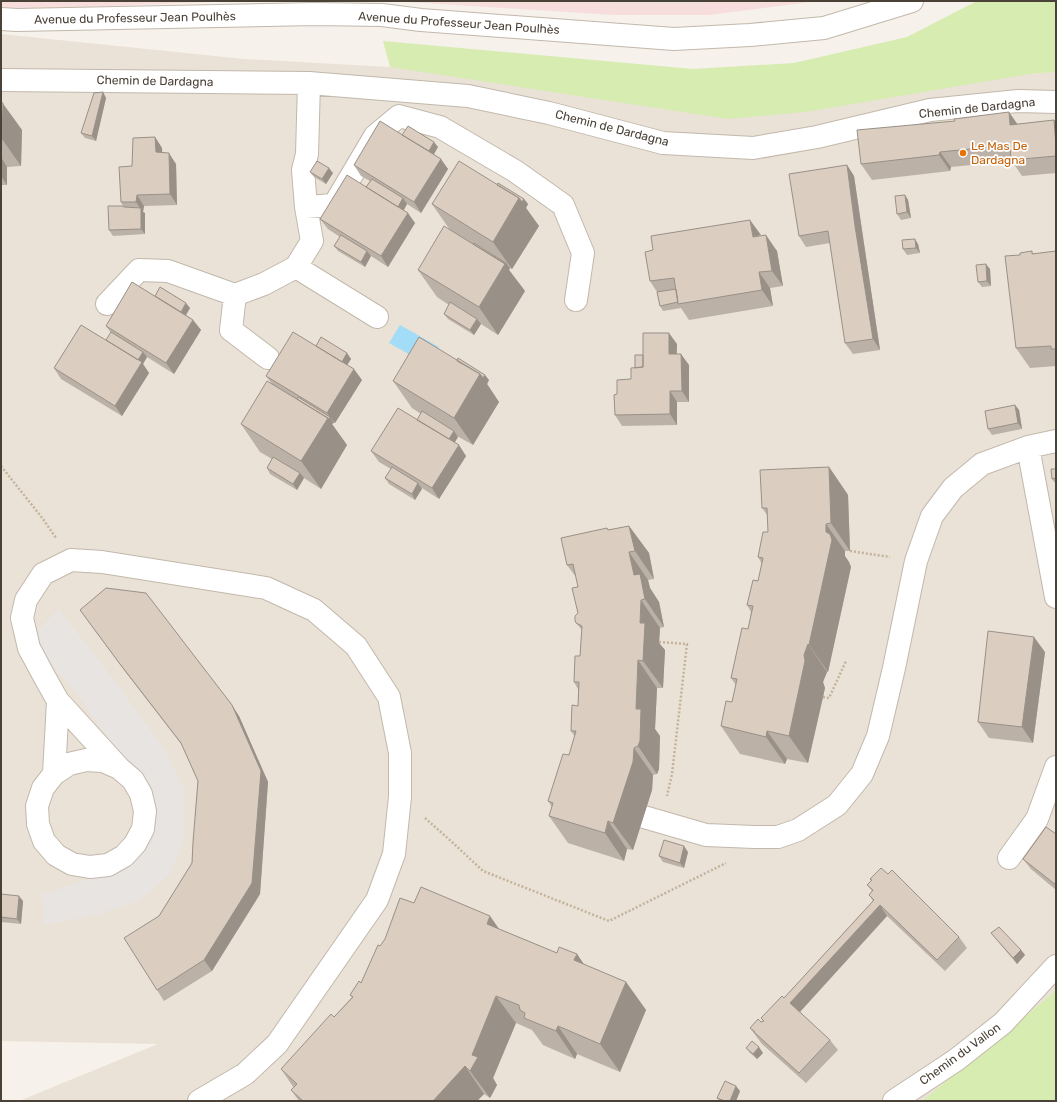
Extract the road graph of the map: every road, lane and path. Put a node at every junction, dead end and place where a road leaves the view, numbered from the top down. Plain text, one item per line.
1 (912, 1) edge
2 (1, 19) edge
3 (1, 80) edge
4 (309, 83) junction
5 (1056, 102) edge
6 (306, 207) junction
7 (296, 267) junction
8 (235, 295) junction
9 (576, 300) dead end
10 (107, 304) dead end
11 (377, 317) dead end
12 (268, 358) dead end
13 (1056, 441) edge
14 (1028, 447) junction
15 (1, 466) edge
16 (850, 551) dead end
17 (71, 560) junction
18 (916, 561) junction
19 (1056, 597) edge
20 (659, 642) dead end
21 (846, 661) dead end
22 (823, 697) dead end
23 (58, 701) junction
24 (1056, 767) edge
25 (119, 768) junction
26 (54, 774) junction
27 (672, 774) dead end
28 (644, 817) dead end
29 (452, 842) dead end
30 (1009, 858) dead end
31 (729, 861) dead end
32 (1056, 966) edge
33 (199, 1101) edge
34 (894, 1101) edge

1 - 2 street, Avenue du Professeur Jean Poulhès
3 - 4 street, Chemin de Dardagna
4 - 5 street, Chemin de Dardagna
4 - 6 street
6 - 7 street
6 - 9 street
7 - 8 street
7 - 11 street
8 - 10 street
8 - 12 street
13 - 14 street
14 - 18 street
14 - 19 street
15 - 17 path
16 - 18 path
17 - 23 street
17 - 33 street
18 - 28 street
20 - 27 path
21 - 22 path
23 - 25 street
23 - 26 street
24 - 30 street
25 - 26 street
25 - 26 street
29 - 31 path
32 - 34 street, Chemin du Vallon

